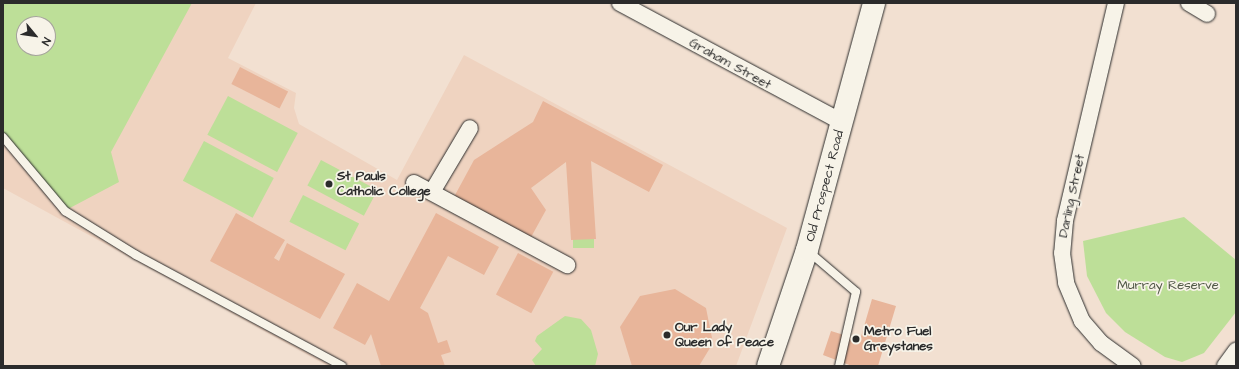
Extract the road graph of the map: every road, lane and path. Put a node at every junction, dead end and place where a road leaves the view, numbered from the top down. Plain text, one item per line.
1 (874, 3) edge
2 (1116, 3) edge
3 (1190, 3) edge
4 (625, 4) edge
5 (1207, 14) dead end
6 (842, 122) junction
7 (470, 128) dead end
8 (3, 137) edge
9 (414, 183) dead end
10 (432, 192) junction
11 (807, 250) junction
12 (566, 265) dead end
13 (1236, 351) edge
14 (342, 366) edge
15 (768, 366) edge
16 (839, 366) edge
17 (1133, 366) edge
18 (1224, 366) edge

1 - 6 main road, Old Prospect Road
2 - 17 street, Darling Street
3 - 5 street
4 - 6 street, Graham Street
6 - 11 main road, Old Prospect Road
7 - 10 street
8 - 14 lane
9 - 10 street
10 - 12 street
11 - 15 main road, Old Prospect Road
11 - 16 lane
13 - 18 street

